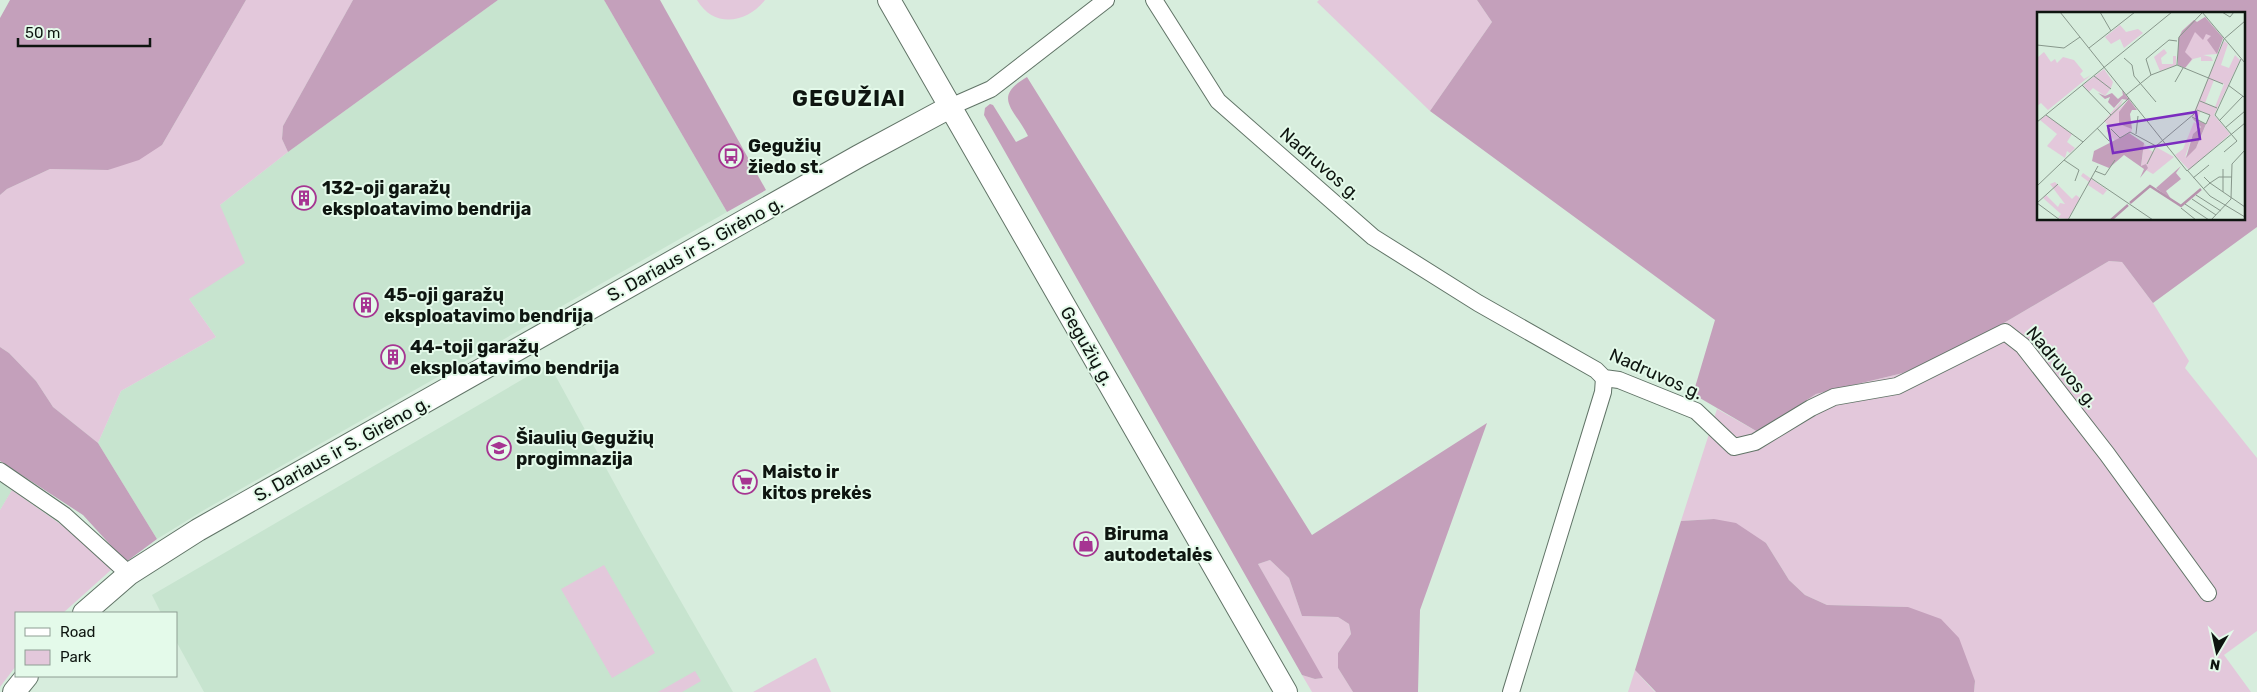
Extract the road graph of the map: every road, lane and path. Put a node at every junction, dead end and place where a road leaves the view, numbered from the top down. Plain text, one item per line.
1 (889, 0) edge
2 (1106, 0) edge
3 (1154, 0) edge
4 (950, 108) junction
5 (1604, 378) junction
6 (0, 471) edge
7 (129, 574) junction
8 (2208, 593) dead end
9 (85, 612) edge
10 (26, 677) edge
11 (14, 692) edge
12 (1286, 692) edge
13 (1511, 692) edge

1 - 4 street, Gegužių g.
2 - 4 street
3 - 5 street, Nadruvos g.
4 - 7 street, S. Dariaus ir S. Girėno g.
4 - 12 street, Gegužių g.
5 - 8 street, Nadruvos g.
5 - 13 street
6 - 7 street
7 - 9 street, S. Dariaus ir S. Girėno g.
10 - 11 street

